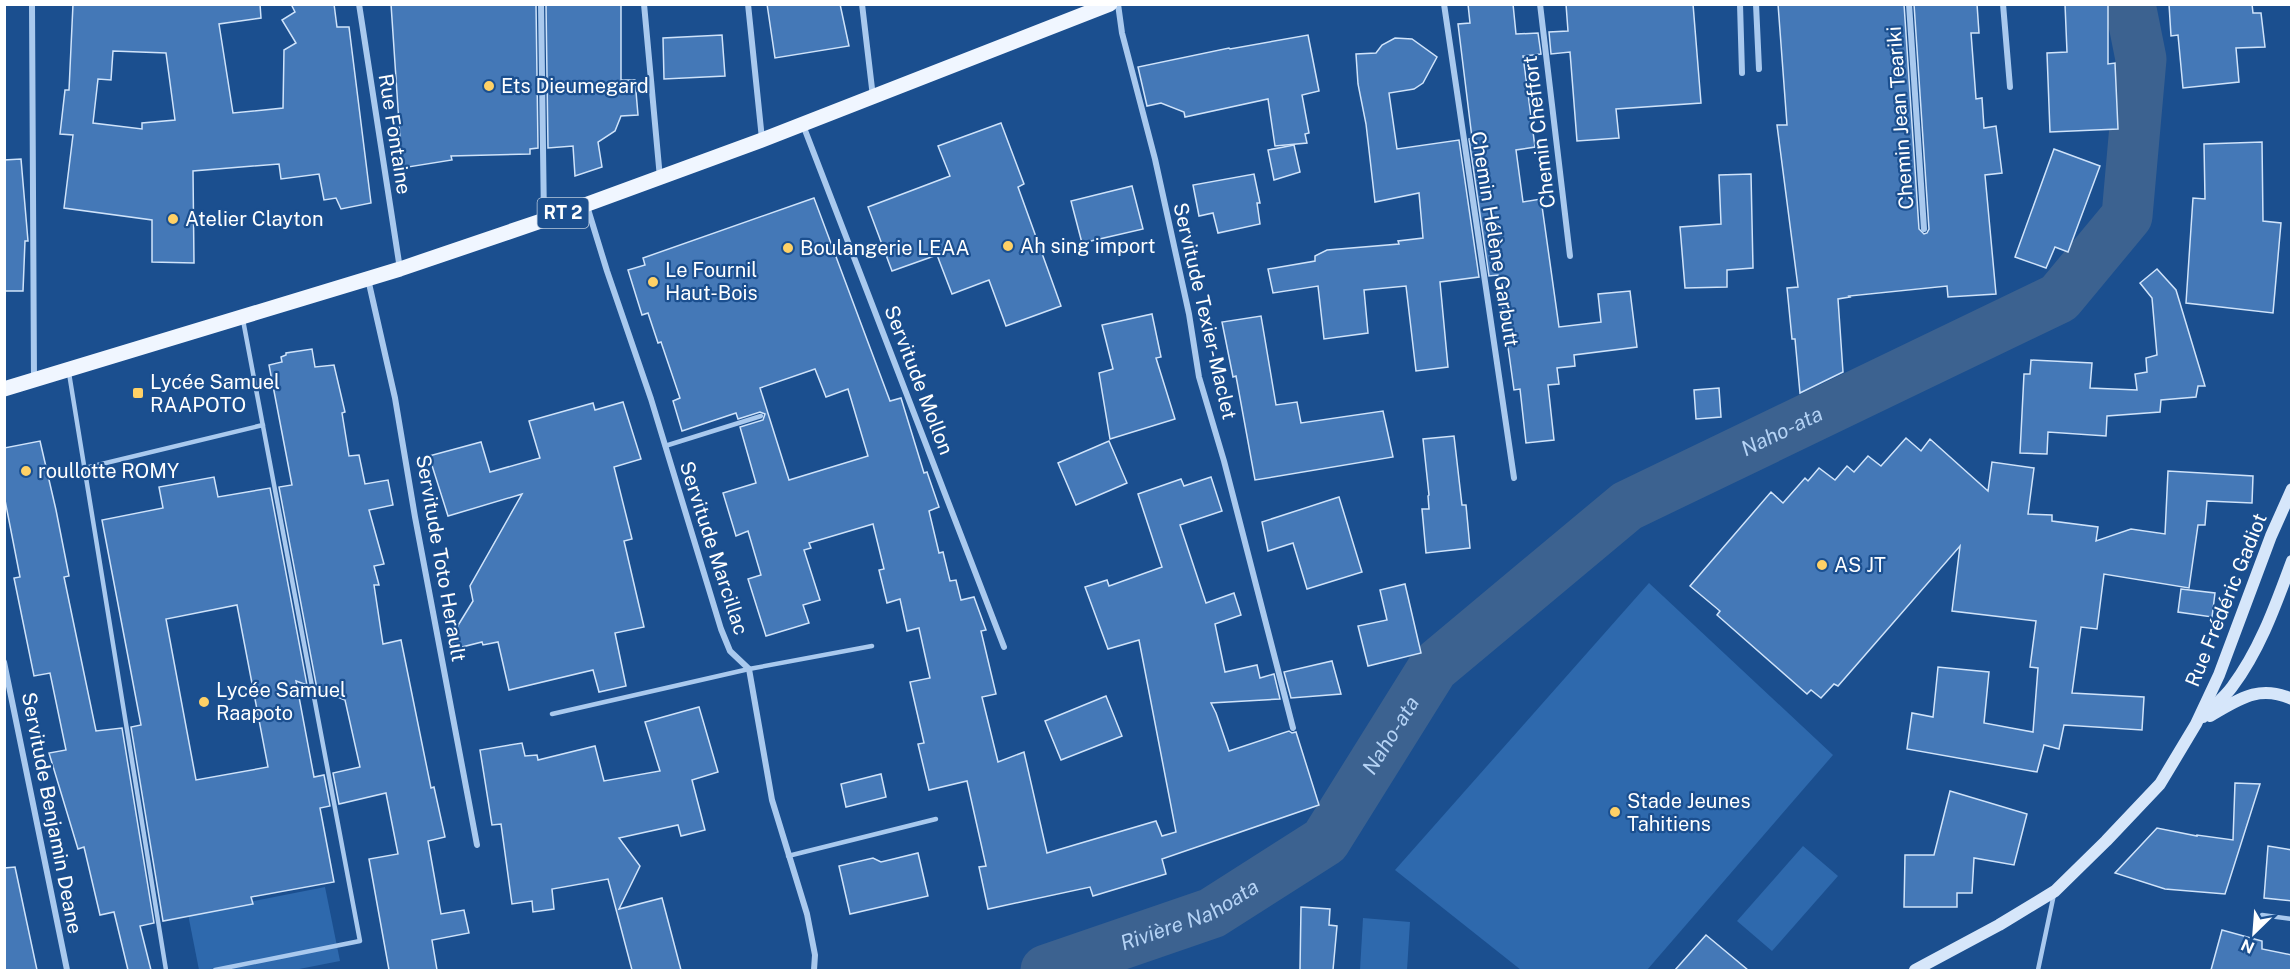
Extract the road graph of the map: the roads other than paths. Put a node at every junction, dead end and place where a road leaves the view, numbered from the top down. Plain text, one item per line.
1 (32, 4) edge
2 (359, 4) edge
3 (541, 4) edge
4 (644, 4) edge
5 (748, 4) edge
6 (862, 4) edge
7 (1110, 4) edge
8 (1118, 4) edge
9 (1444, 4) edge
10 (1540, 4) edge
11 (1740, 4) edge
12 (1756, 4) edge
13 (1909, 4) edge
14 (2003, 4) edge
15 (1759, 69) dead end
16 (1742, 73) dead end
17 (2010, 87) dead end
18 (873, 97) junction
19 (803, 124) junction
20 (762, 140) junction
21 (660, 178) junction
22 (587, 204) junction
23 (544, 220) junction
24 (1924, 229) dead end
25 (1570, 256) dead end
26 (400, 269) junction
27 (368, 279) junction
28 (243, 318) junction
29 (69, 370) junction
30 (34, 381) junction
31 (4, 389) edge
32 (760, 416) dead end
33 (263, 425) junction
34 (665, 446) junction
35 (85, 468) junction
36 (1514, 478) dead end
37 (2292, 489) edge
38 (2292, 561) edge
39 (872, 646) dead end
40 (1004, 647) dead end
41 (4, 662) edge
42 (749, 669) junction
43 (2292, 699) edge
44 (552, 714) dead end
45 (2196, 724) junction
46 (1293, 728) dead end
47 (936, 819) dead end
48 (477, 845) dead end
49 (788, 856) junction
50 (2055, 891) junction
51 (2262, 915) dead end
52 (2292, 919) edge
53 (67, 970) edge
54 (166, 970) edge
55 (214, 970) edge
56 (814, 970) edge
57 (1915, 970) edge
58 (2038, 970) edge

1 - 30 street
2 - 26 street, Rue Fontaine
3 - 23 street
4 - 21 street
5 - 20 street
6 - 18 street
7 - 18 main road, RT 2
8 - 46 street, Servitude Texier-Maclet
9 - 36 street, Chemin Hélène Garbutt
10 - 25 street, Chemin Cheffort
11 - 16 street
12 - 15 street
13 - 24 street, Chemin Jean Teariki
14 - 17 street
18 - 19 main road, RT 2
19 - 20 main road, RT 2
19 - 40 street, Servitude Mollon
20 - 21 main road, RT 2
21 - 22 main road, RT 2
22 - 23 main road, RT 2
22 - 34 street, Servitude Marcillac
23 - 26 main road, RT 2
26 - 27 main road, RT 2
27 - 28 main road, RT 2
27 - 48 street, Servitude Toto Herault
28 - 29 main road, RT 2
28 - 33 lane
29 - 30 main road, RT 2
29 - 35 lane
30 - 31 main road, RT 2
32 - 34 lane
33 - 35 lane
33 - 55 lane
34 - 42 street, Servitude Marcillac
35 - 54 lane
37 - 45 main road, Rue Frédéric Gadiot
38 - 45 main road, Rue Frédéric Gadiot
39 - 42 lane
41 - 53 street, Servitude Benjamin Deane
42 - 44 lane
42 - 49 street
43 - 45 main road
45 - 50 main road, Rue Frédéric Gadiot
47 - 49 lane
49 - 56 street
50 - 57 main road, Rue Frédéric Gadiot
50 - 58 lane
51 - 52 lane

